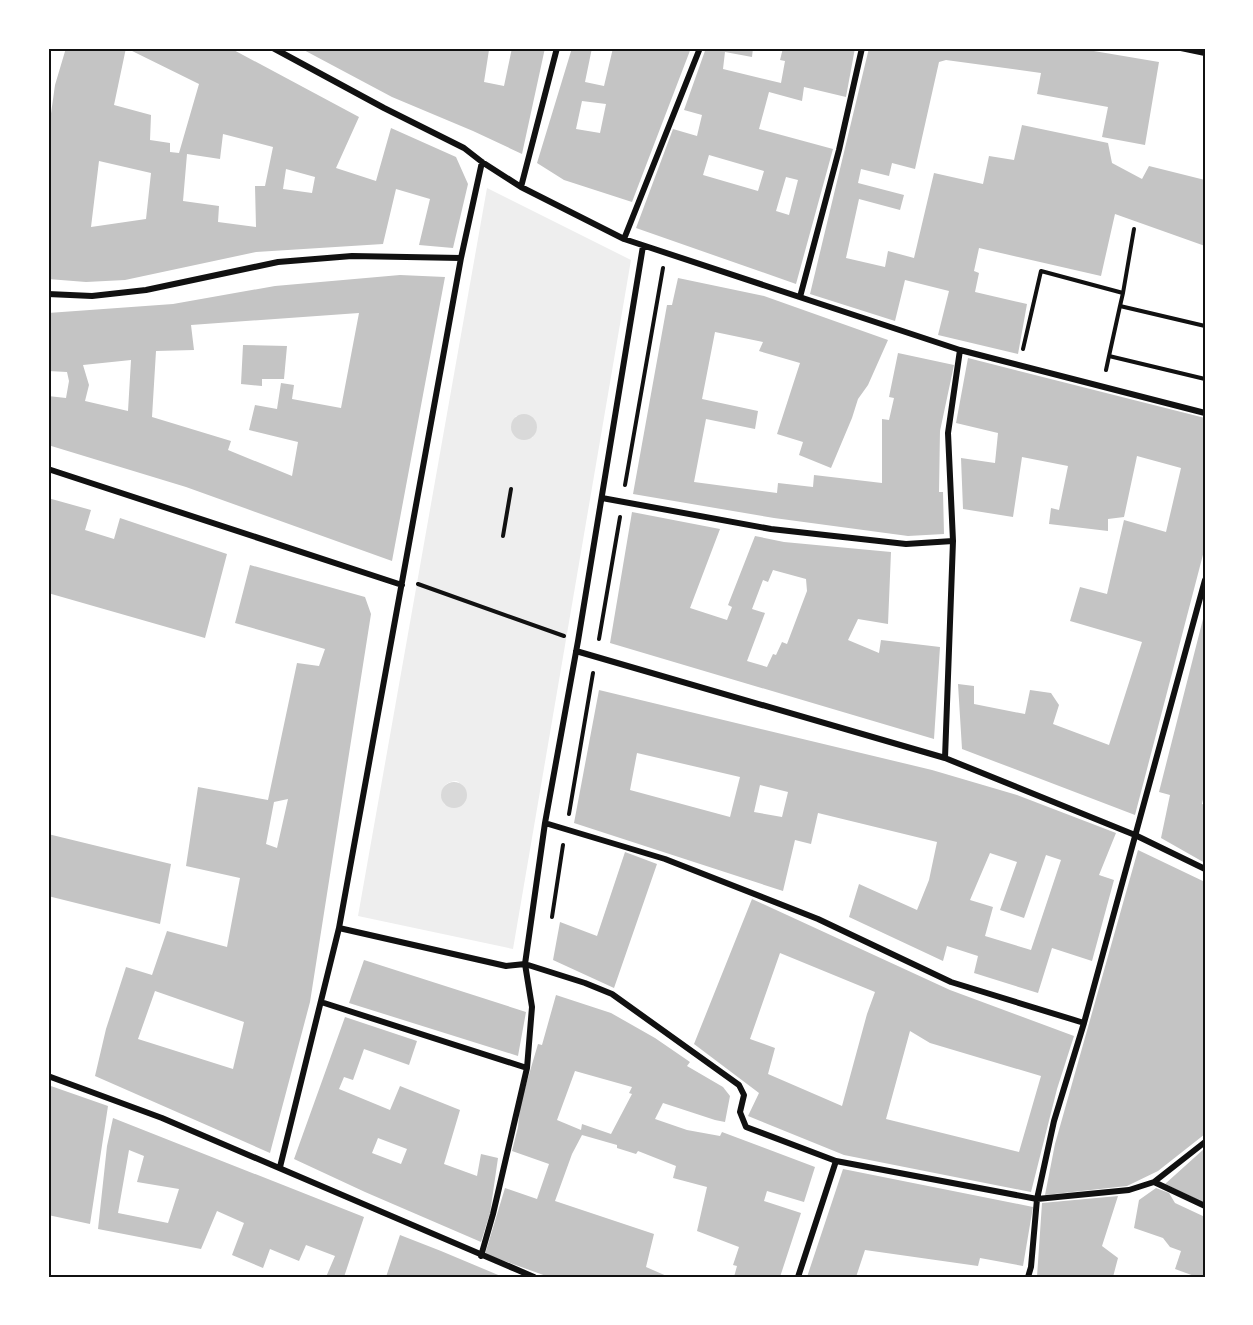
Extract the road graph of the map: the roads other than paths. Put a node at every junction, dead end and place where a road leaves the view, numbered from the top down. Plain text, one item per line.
1 (273, 48) edge
2 (557, 48) edge
3 (700, 48) edge
4 (862, 48) edge
5 (1181, 48) edge
6 (1205, 53) edge
7 (482, 162) junction
8 (521, 187) junction
9 (624, 238) junction
10 (643, 246) junction
11 (461, 258) junction
12 (48, 294) edge
13 (800, 297) junction
14 (960, 350) junction
15 (1205, 413) edge
16 (48, 469) edge
17 (602, 498) junction
18 (953, 541) junction
19 (1205, 580) edge
20 (402, 585) junction
21 (576, 651) junction
22 (945, 758) junction
23 (545, 823) junction
24 (1135, 835) junction
25 (1205, 868) edge
26 (339, 928) junction
27 (525, 964) junction
28 (321, 1002) junction
29 (1084, 1023) junction
30 (527, 1068) junction
31 (48, 1076) edge
32 (1205, 1142) edge
33 (836, 1161) junction
34 (280, 1167) junction
35 (1154, 1182) junction
36 (1037, 1199) junction
37 (1205, 1206) edge
38 (481, 1256) junction
39 (534, 1277) edge
40 (798, 1277) edge
41 (1028, 1277) edge

1 - 7 street
2 - 8 street
3 - 9 street
4 - 13 street
5 - 6 street
7 - 8 street
7 - 11 street
8 - 9 street
9 - 10 street
10 - 13 street
10 - 17 street
11 - 12 street
11 - 20 street
13 - 14 street
14 - 15 street
14 - 18 street
16 - 20 street
17 - 18 street
17 - 21 street
18 - 22 street
19 - 24 street
20 - 26 street
21 - 22 street
21 - 23 street
22 - 24 street
23 - 27 street
23 - 29 street
24 - 25 street
24 - 29 street
26 - 27 street
26 - 28 street
27 - 30 street
27 - 33 street
28 - 30 street
28 - 34 street
29 - 36 street
30 - 38 street
31 - 34 street
32 - 35 street
33 - 36 street
33 - 40 street
34 - 38 street
35 - 36 street
35 - 37 street
36 - 41 street
38 - 39 street

